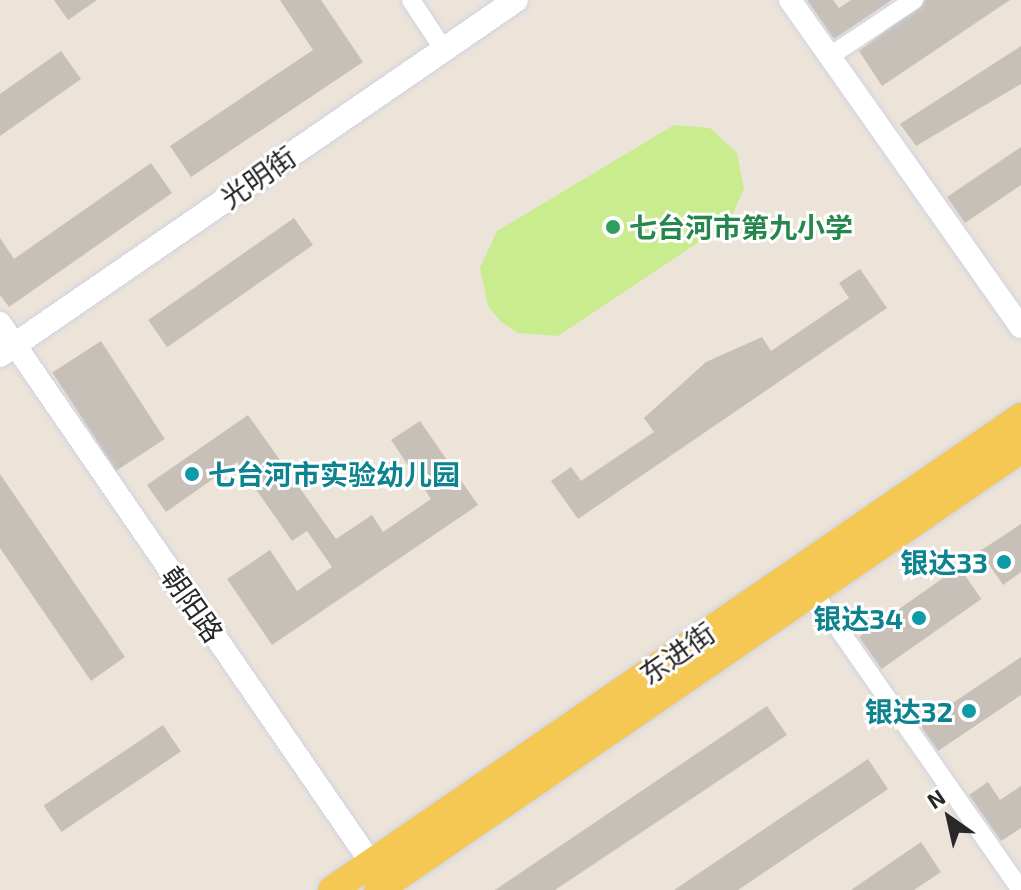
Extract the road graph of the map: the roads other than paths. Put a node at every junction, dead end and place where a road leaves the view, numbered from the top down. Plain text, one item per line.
1 (411, 0) edge
2 (516, 0) edge
3 (790, 0) edge
4 (914, 0) edge
5 (444, 50) junction
6 (830, 56) junction
7 (0, 323) edge
8 (1021, 327) edge
9 (7, 350) edge
10 (1021, 417) edge
11 (1021, 449) edge
12 (813, 592) junction
13 (378, 879) edge
14 (332, 890) edge
15 (1021, 890) edge

1 - 5 street
2 - 5 main road, 光明街
3 - 6 street
4 - 6 street
5 - 9 main road, 光明街
6 - 8 street
7 - 9 street, 朝阳路
9 - 13 street, 朝阳路
10 - 13 main road, 东进街
11 - 12 main road, 东进街
12 - 13 main road, 东进街
12 - 15 street
13 - 14 main road, 东进街

